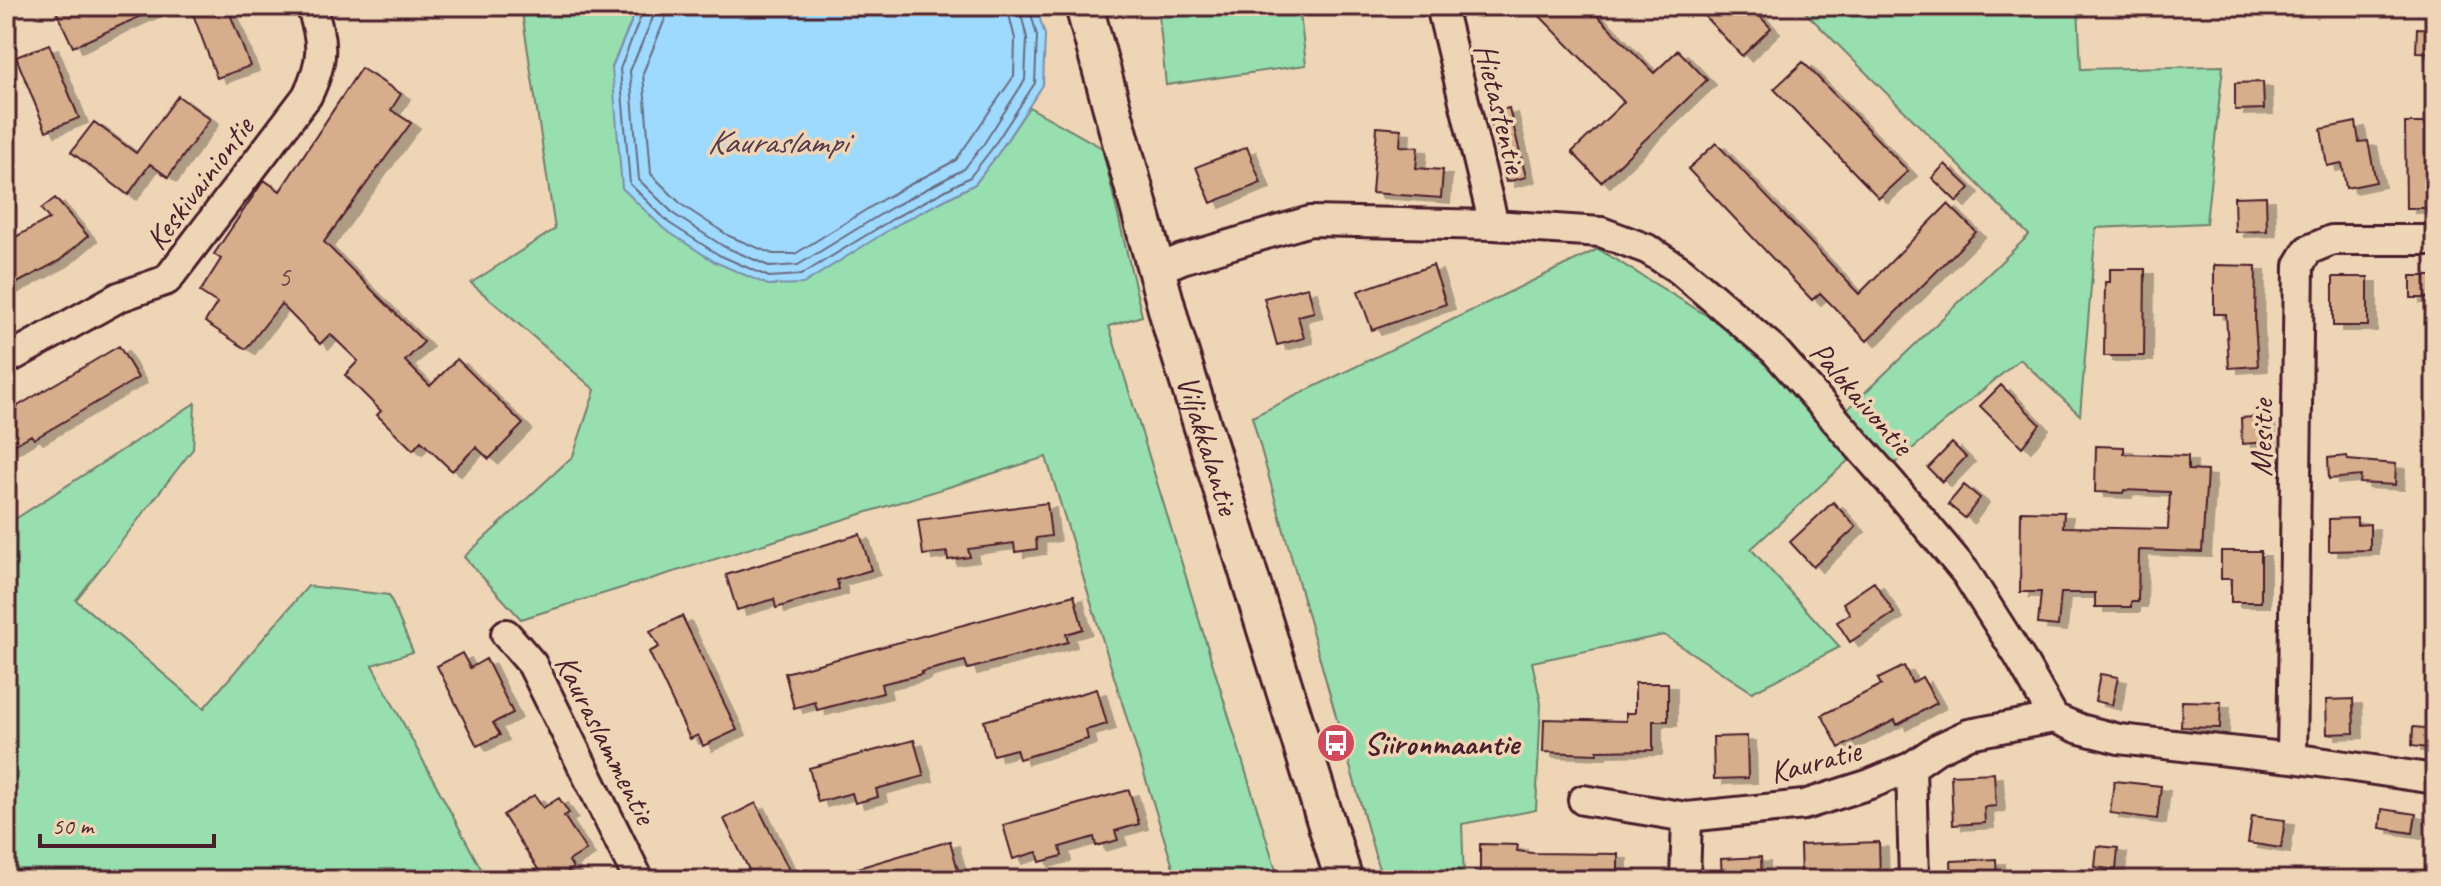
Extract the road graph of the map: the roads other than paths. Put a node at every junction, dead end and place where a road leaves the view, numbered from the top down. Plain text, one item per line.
1 (311, 6) edge
2 (1084, 6) edge
3 (1441, 6) edge
4 (1494, 225) junction
5 (2435, 240) edge
6 (1158, 269) junction
7 (6, 360) edge
8 (506, 634) dead end
9 (2054, 718) junction
10 (2292, 758) junction
11 (1911, 767) junction
12 (2435, 779) edge
13 (1583, 800) dead end
14 (1687, 817) junction
15 (639, 880) edge
16 (1344, 880) edge
17 (1685, 880) edge
18 (1914, 880) edge

1 - 7 street, Keskivainiontie
2 - 6 main road, Viljakkalantie
3 - 4 street, Hietastentie
4 - 6 street, Palokaivontie
4 - 9 street, Palokaivontie
5 - 10 street, Mesitie
6 - 16 main road, Viljakkalantie
8 - 15 street, Kauraslammentie
9 - 10 street
9 - 11 street, Kauratie
10 - 12 street
11 - 14 street, Kauratie
11 - 18 street
13 - 14 street, Kauratie
14 - 17 street

